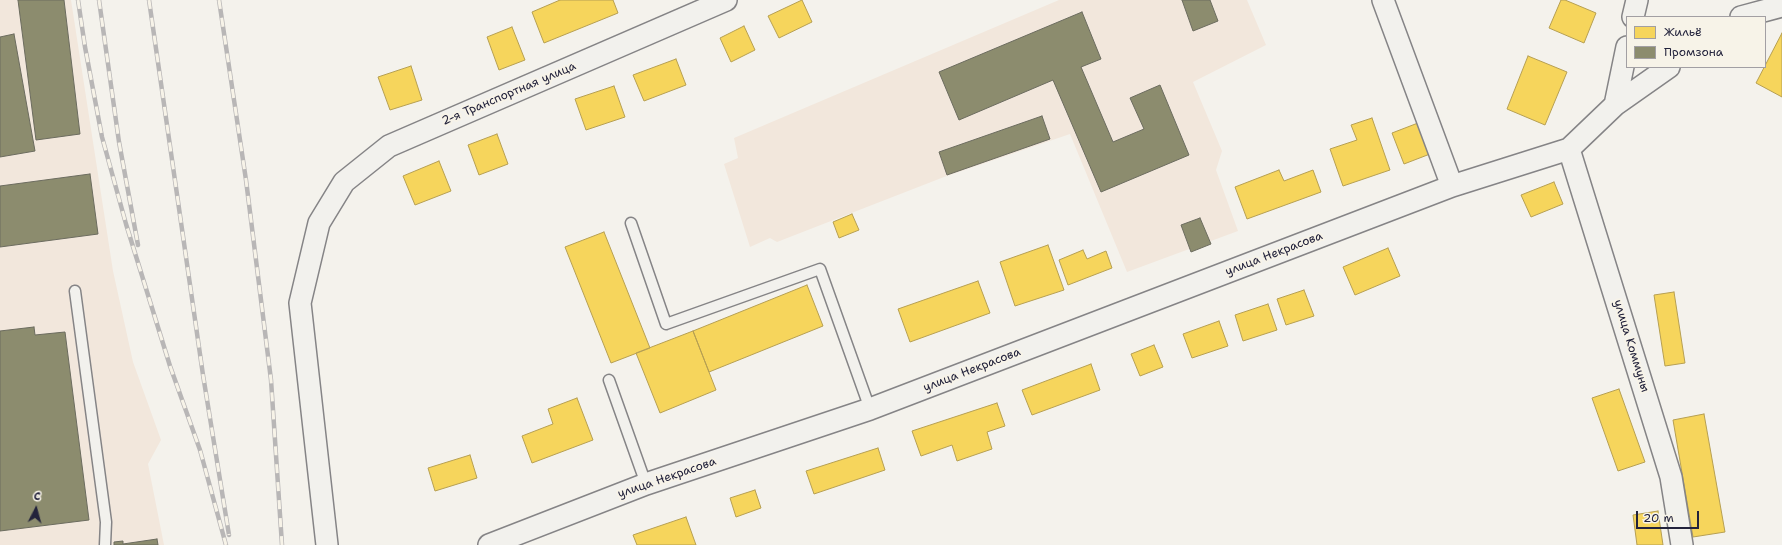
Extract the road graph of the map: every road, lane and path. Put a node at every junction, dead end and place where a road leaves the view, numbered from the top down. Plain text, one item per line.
1 (1383, 0) edge
2 (1637, 0) edge
3 (722, 1) edge
4 (1782, 6) edge
5 (1633, 16) edge
6 (1745, 16) edge
7 (1626, 52) edge
8 (1668, 68) edge
9 (1615, 105) junction
10 (1570, 149) junction
11 (1452, 186) junction
12 (631, 223) dead end
13 (75, 291) dead end
14 (608, 380) dead end
15 (870, 409) junction
16 (646, 484) junction
17 (105, 545) edge
18 (327, 545) edge
19 (489, 545) edge
20 (1682, 545) edge

1 - 11 street
2 - 5 street
3 - 18 street, 2-я Транспортная улица
4 - 6 street
7 - 9 street
8 - 9 street
9 - 10 street
10 - 11 street
10 - 20 street, улица Коммуны
11 - 15 street, улица Некрасова
12 - 15 lane
13 - 17 lane
14 - 16 lane
15 - 16 street, улица Некрасова
16 - 19 street, улица Некрасова

